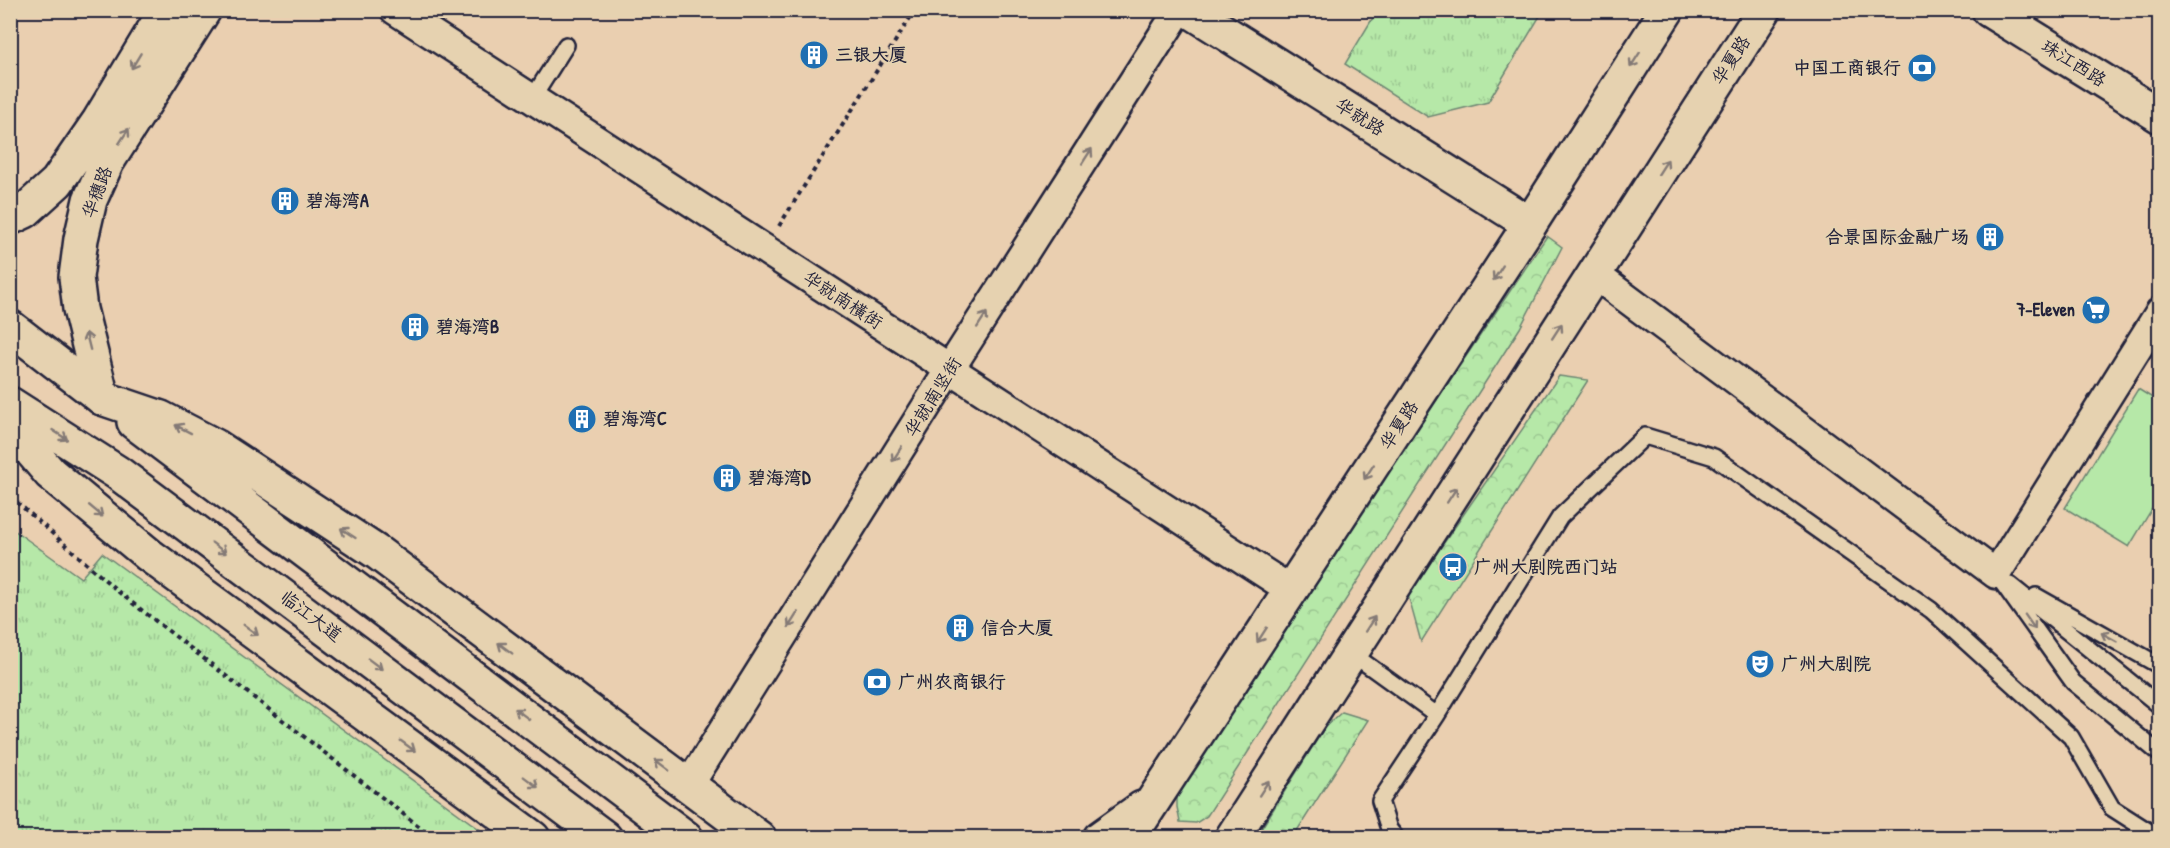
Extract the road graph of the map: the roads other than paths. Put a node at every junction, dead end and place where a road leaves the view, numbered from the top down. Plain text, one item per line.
1 (166, 10) edge
2 (204, 10) edge
3 (395, 10) edge
4 (1179, 10) edge
5 (1189, 10) edge
6 (1667, 10) edge
7 (1764, 10) edge
8 (1989, 10) edge
9 (566, 45) dead end
10 (532, 99) junction
11 (2160, 116) edge
12 (10, 218) edge
13 (1530, 224) junction
14 (1594, 274) junction
15 (2160, 312) edge
16 (10, 327) edge
17 (950, 369) junction
18 (102, 398) junction
19 (10, 404) edge
20 (10, 426) edge
21 (1996, 574) junction
22 (1291, 590) junction
23 (1352, 653) junction
24 (2160, 666) edge
25 (2160, 706) edge
26 (1437, 715) junction
27 (2160, 754) edge
28 (689, 785) junction
29 (1151, 802) junction
30 (533, 837) edge
31 (605, 837) edge
32 (686, 837) edge
33 (759, 837) edge
34 (1100, 837) edge
35 (1129, 837) edge
36 (1154, 837) edge
37 (1232, 837) edge
38 (1396, 837) edge
39 (2158, 837) edge

1 -> 12 main road, 华穗路
18 -> 2 main road, 华穗路
3 - 10 street, 华就南横街
17 -> 4 street, 华就南竖街
5 - 13 main road, 华就路
6 -> 13 main road, 华夏路
14 -> 7 main road, 华夏路
8 - 11 main road, 珠江西路
9 - 10 lane
10 - 17 street, 华就南横街
13 -> 22 main road, 华夏路
14 - 21 street
23 -> 14 main road, 华夏路
15 - 21 street
16 - 18 main road
17 - 22 street, 华就南横街
17 -> 28 street, 华就南竖街
28 -> 18 main road
32 -> 18 main road
19 -> 31 main road, 临江大道
20 -> 30 main road
24 -> 21 lane
21 - 25 lane
21 -> 27 lane
22 -> 29 main road, 华夏路
23 - 26 lane
37 -> 23 main road, 华夏路
26 - 38 lane
26 - 39 lane
28 - 33 main road
29 - 34 main road
29 - 35 main road, 华夏路
29 - 36 main road

